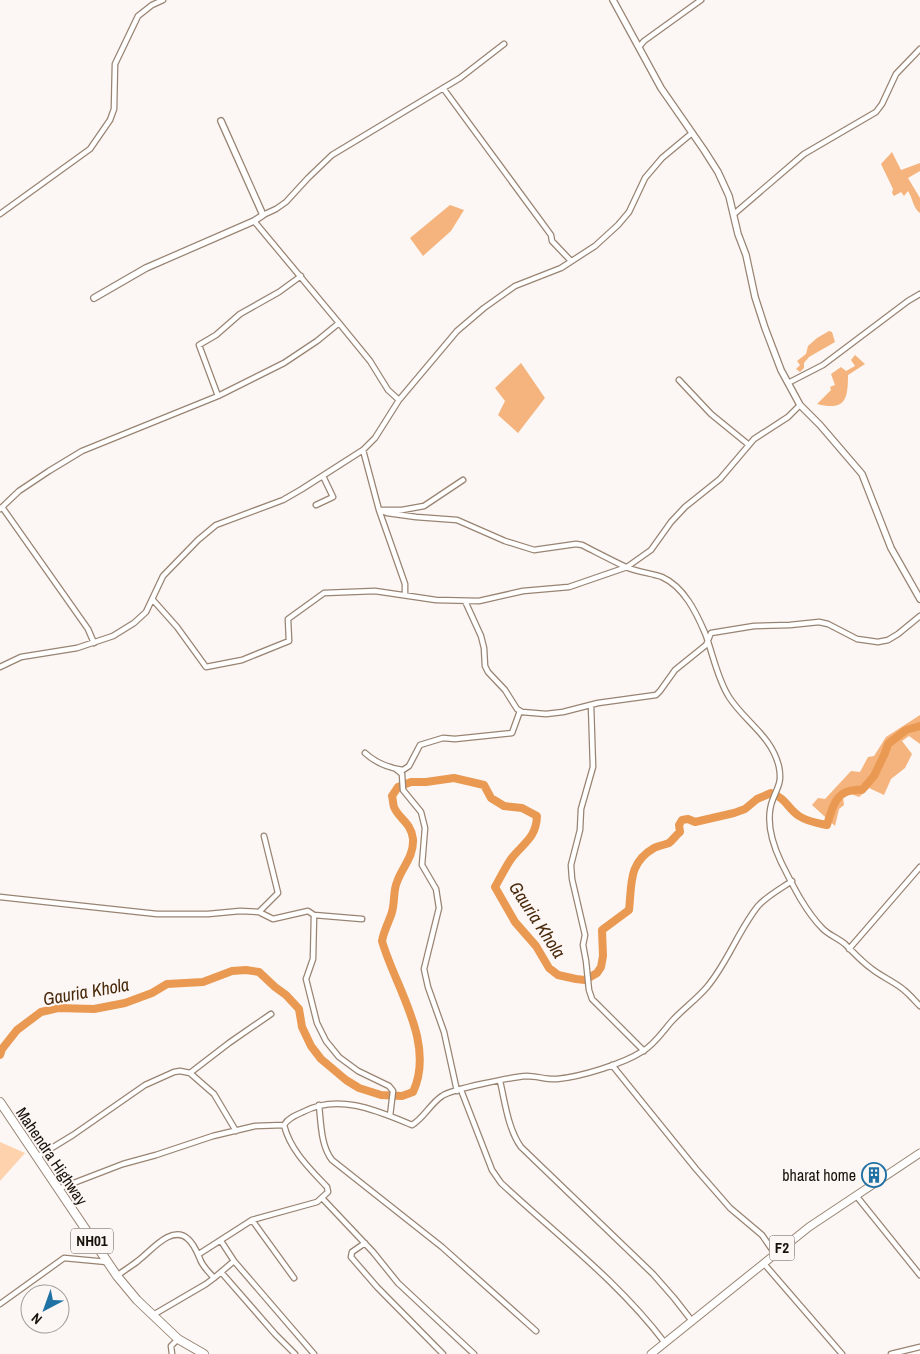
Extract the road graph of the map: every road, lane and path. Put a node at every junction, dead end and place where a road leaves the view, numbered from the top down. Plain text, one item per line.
1 (163, 0) edge
2 (613, 0) edge
3 (701, 0) edge
4 (504, 44) dead end
5 (639, 47) junction
6 (920, 49) edge
7 (443, 88) junction
8 (221, 121) dead end
9 (692, 133) junction
10 (0, 214) edge
11 (734, 214) junction
12 (263, 215) junction
13 (254, 221) junction
14 (571, 261) junction
15 (301, 276) junction
16 (920, 294) edge
17 (94, 298) dead end
18 (339, 323) junction
19 (678, 380) dead end
20 (788, 383) junction
21 (218, 396) junction
22 (399, 400) junction
23 (800, 405) junction
24 (749, 445) junction
25 (363, 450) junction
26 (323, 476) junction
27 (463, 480) dead end
28 (316, 505) dead end
29 (1, 508) edge
30 (379, 510) junction
31 (627, 567) junction
32 (405, 595) junction
33 (920, 599) edge
34 (153, 600) junction
35 (465, 601) junction
36 (920, 616) edge
37 (707, 640) junction
38 (94, 643) junction
39 (0, 667) edge
40 (591, 705) junction
41 (520, 711) junction
42 (365, 753) dead end
43 (396, 769) junction
44 (264, 836) dead end
45 (920, 867) edge
46 (792, 882) junction
47 (0, 897) edge
48 (259, 912) junction
49 (314, 915) junction
50 (362, 919) dead end
51 (849, 949) junction
52 (920, 1006) edge
53 (271, 1014) dead end
54 (644, 1051) junction
55 (612, 1065) junction
56 (190, 1072) junction
57 (500, 1081) junction
58 (459, 1091) junction
59 (1, 1104) edge
60 (319, 1105) junction
61 (390, 1116) junction
62 (284, 1125) junction
63 (236, 1131) junction
64 (920, 1153) edge
65 (37, 1157) junction
66 (920, 1157) edge
67 (58, 1189) junction
68 (322, 1198) junction
69 (858, 1198) junction
70 (252, 1220) junction
71 (221, 1241) junction
72 (365, 1243) junction
73 (199, 1254) junction
74 (775, 1254) junction
75 (234, 1261) junction
76 (107, 1262) junction
77 (766, 1266) junction
78 (221, 1272) junction
79 (920, 1275) edge
80 (117, 1276) junction
81 (214, 1278) junction
82 (294, 1278) dead end
83 (0, 1304) edge
84 (153, 1315) junction
85 (692, 1321) junction
86 (536, 1331) dead end
87 (178, 1339) junction
88 (665, 1343) junction
89 (920, 1348) edge
90 (172, 1354) edge
91 (204, 1354) edge
92 (295, 1354) edge
93 (314, 1354) edge
94 (443, 1354) edge
95 (474, 1354) edge
96 (651, 1354) edge
97 (658, 1354) edge
98 (842, 1354) edge
99 (891, 1354) edge

1 - 10 street
2 - 5 street
3 - 5 street
4 - 7 street
5 - 9 street
6 - 11 street
7 - 12 street
7 - 14 street
8 - 12 street
9 - 11 street
9 - 14 street
11 - 20 street
12 - 13 street
13 - 15 street
13 - 17 street
14 - 22 street
15 - 18 street
15 - 21 street
16 - 20 street
18 - 21 street
18 - 22 street
19 - 24 street
20 - 23 street
21 - 29 street
22 - 25 street
23 - 24 street
23 - 33 street
24 - 31 street
25 - 26 street
25 - 30 street
26 - 28 street
26 - 34 street
27 - 30 street
29 - 38 street
30 - 31 street
30 - 32 street
31 - 35 street
31 - 37 street
32 - 34 street
32 - 35 street
34 - 38 street
35 - 41 street
36 - 37 street
37 - 40 street
37 - 46 street
38 - 39 street
40 - 41 street
40 - 54 street
41 - 43 street
42 - 43 street
43 - 58 street
44 - 48 street
45 - 51 street
46 - 51 street
46 - 54 street
47 - 48 street
48 - 49 street
49 - 50 street
49 - 61 street
51 - 52 street
53 - 56 street
54 - 55 street
55 - 57 street
55 - 74 street
56 - 63 street
56 - 65 street
57 - 58 street
57 - 85 street
58 - 61 street
58 - 88 street
59 - 65 highway, Mahendra Highway / NH01
60 - 61 street
60 - 62 street
60 - 86 street
62 - 63 street
62 - 68 street
63 - 67 street
64 - 74 main road, F2
65 - 67 highway, Mahendra Highway / NH01
66 - 69 main road, F2
67 - 76 highway, Mahendra Highway / NH01
68 - 70 street
68 - 72 street
69 - 77 main road, F2
69 - 79 street
70 - 71 street
70 - 82 street
71 - 73 street
71 - 75 street
72 - 94 street
72 - 95 street
73 - 80 street
73 - 81 street
74 - 85 main road, F2
75 - 78 street
75 - 93 street
76 - 80 highway, Mahendra Highway / NH01
76 - 83 street
77 - 97 main road, F2
77 - 98 street
78 - 81 street
78 - 92 street
80 - 84 highway, Mahendra Highway / NH01
81 - 84 street
84 - 87 highway, Mahendra Highway / NH01
85 - 88 main road, F2
87 - 90 street
87 - 91 highway, Mahendra Highway / NH01
88 - 96 main road, F2
89 - 99 street

